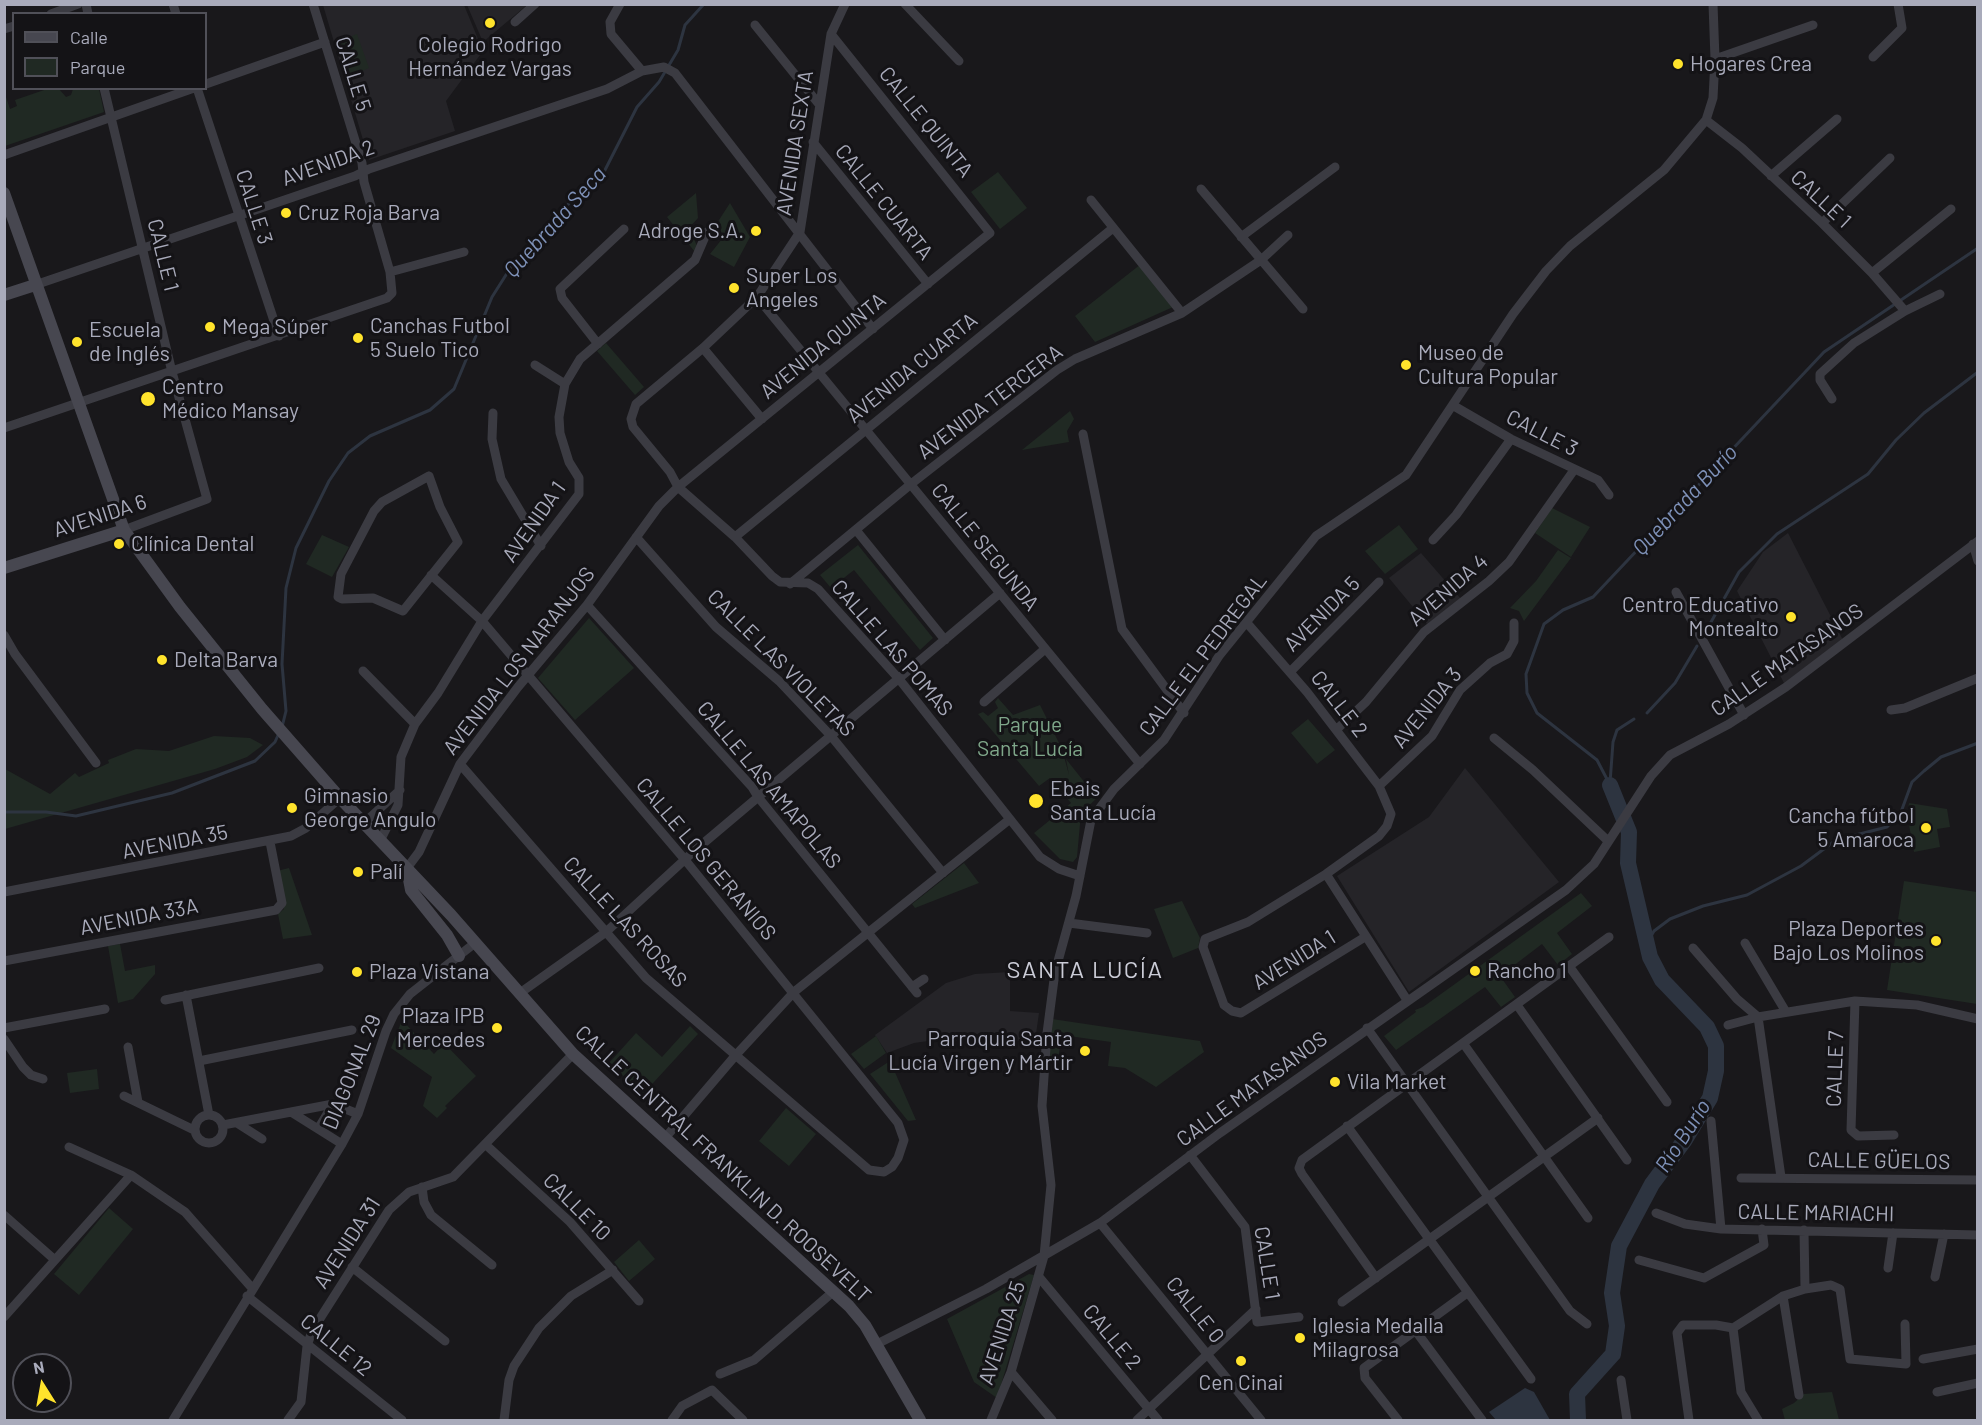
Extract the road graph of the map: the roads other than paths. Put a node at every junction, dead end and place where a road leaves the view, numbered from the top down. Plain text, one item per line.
1 (78, 4) edge
2 (313, 4) edge
3 (535, 4) edge
4 (620, 4) edge
5 (845, 4) edge
6 (905, 4) edge
7 (1713, 4) edge
8 (1898, 4) edge
9 (56, 12) edge
10 (515, 22) dead end
11 (755, 25) dead end
12 (1813, 25) dead end
13 (831, 34) junction
14 (325, 42) junction
15 (1873, 57) dead end
16 (1716, 59) junction
17 (959, 61) dead end
18 (642, 71) junction
19 (207, 84) edge
20 (104, 90) edge
21 (190, 90) edge
22 (197, 90) edge
23 (818, 103) junction
24 (111, 117) junction
25 (1837, 119) dead end
26 (1706, 120) junction
27 (813, 142) junction
28 (4, 155) edge
29 (1890, 158) dead end
30 (1335, 167) dead end
31 (363, 172) junction
32 (1771, 176) junction
33 (1201, 189) dead end
34 (4, 194) edge
35 (1091, 200) dead end
36 (1951, 209) dead end
37 (237, 216) junction
38 (1822, 223) junction
39 (1113, 228) junction
40 (624, 229) dead end
41 (707, 232) dead end
42 (800, 232) junction
43 (990, 233) joint
44 (1288, 235) dead end
45 (1241, 237) junction
46 (142, 248) junction
47 (464, 252) dead end
48 (1261, 260) junction
49 (390, 272) junction
50 (1872, 273) junction
51 (928, 284) junction
52 (35, 285) junction
53 (1940, 294) dead end
54 (4, 295) edge
55 (757, 297) junction
56 (1903, 308) junction
57 (1303, 309) dead end
58 (1182, 313) junction
59 (873, 329) junction
60 (279, 336) junction
61 (598, 344) junction
62 (704, 348) junction
63 (535, 365) dead end
64 (172, 372) junction
65 (819, 373) junction
66 (565, 384) junction
67 (1832, 399) dead end
68 (78, 404) junction
69 (636, 404) joint
70 (1454, 406) junction
71 (493, 413) dead end
72 (762, 419) junction
73 (4, 428) edge
74 (865, 430) junction
75 (1083, 434) dead end
76 (1511, 439) junction
77 (1574, 470) junction
78 (911, 484) junction
79 (678, 487) junction
80 (1609, 495) dead end
81 (207, 499) joint
82 (124, 530) junction
83 (856, 530) junction
84 (636, 537) junction
85 (735, 537) junction
86 (1433, 540) dead end
87 (1975, 543) edge
88 (541, 546) junction
89 (1977, 561) edge
90 (4, 568) edge
91 (431, 575) junction
92 (1379, 582) dead end
93 (790, 584) junction
94 (1676, 592) dead end
95 (1000, 593) junction
96 (587, 605) junction
97 (482, 621) junction
98 (1247, 623) junction
99 (1514, 623) dead end
100 (4, 635) edge
101 (945, 640) junction
102 (1045, 650) junction
103 (363, 671) dead end
104 (1290, 672) junction
105 (528, 676) junction
106 (1977, 678) edge
107 (899, 679) junction
108 (984, 702) dead end
109 (1892, 710) dead end
110 (1184, 713) junction
111 (1744, 715) junction
112 (415, 724) junction
113 (1336, 730) junction
114 (831, 736) junction
115 (1494, 738) dead end
116 (96, 763) dead end
117 (460, 764) junction
118 (1140, 764) junction
119 (1379, 786) junction
120 (400, 790) junction
121 (758, 797) junction
122 (340, 798) junction
123 (1010, 819) junction
124 (363, 824) junction
125 (380, 841) junction
126 (1608, 841) junction
127 (270, 842) junction
128 (686, 861) junction
129 (407, 868) junction
130 (942, 873) junction
131 (1326, 874) junction
132 (1080, 876) junction
133 (4, 892) edge
134 (1069, 923) junction
135 (606, 932) junction
136 (868, 933) junction
137 (1147, 933) dead end
138 (1365, 937) junction
139 (1609, 938) dead end
140 (475, 943) junction
141 (1745, 943) dead end
142 (1693, 948) dead end
143 (459, 956) junction
144 (4, 961) edge
145 (1569, 966) junction
146 (319, 968) dead end
147 (924, 979) dead end
148 (520, 993) junction
149 (794, 993) junction
150 (186, 995) junction
151 (165, 1000) dead end
152 (1407, 1000) junction
153 (1855, 1001) junction
154 (1517, 1005) junction
155 (105, 1009) dead end
156 (1786, 1012) junction
157 (1758, 1017) junction
158 (1977, 1019) edge
159 (1728, 1025) dead end
160 (4, 1028) edge
161 (1367, 1028) junction
162 (352, 1030) dead end
163 (4, 1039) edge
164 (1463, 1044) junction
165 (128, 1047) dead end
166 (573, 1054) junction
167 (735, 1056) junction
168 (199, 1061) junction
169 (43, 1079) dead end
170 (1407, 1083) junction
171 (124, 1096) dead end
172 (138, 1102) junction
173 (1666, 1102) dead end
174 (333, 1104) junction
175 (291, 1112) junction
176 (358, 1114) junction
177 (209, 1115) junction
178 (1598, 1118) junction
179 (1711, 1121) dead end
180 (237, 1123) junction
181 (898, 1123) joint
182 (223, 1125) junction
183 (1347, 1126) junction
184 (318, 1129) junction
185 (194, 1130) junction
186 (1894, 1135) dead end
187 (665, 1138) junction
188 (262, 1139) dead end
189 (342, 1144) junction
190 (485, 1144) junction
191 (69, 1147) dead end
192 (1190, 1155) junction
193 (1545, 1157) junction
194 (1627, 1160) dead end
195 (131, 1175) junction
196 (1781, 1177) junction
197 (1741, 1178) dead end
198 (1977, 1180) edge
199 (422, 1187) junction
200 (1488, 1198) junction
201 (1656, 1213) dead end
202 (4, 1215) edge
203 (1588, 1218) dead end
204 (1100, 1223) junction
205 (1721, 1229) junction
206 (1762, 1229) junction
207 (1804, 1230) junction
208 (1893, 1233) junction
209 (1944, 1234) junction
210 (1977, 1235) edge
211 (1429, 1239) junction
212 (1044, 1256) junction
213 (55, 1260) junction
214 (1639, 1260) dead end
215 (492, 1265) dead end
216 (352, 1267) junction
217 (1888, 1268) dead end
218 (613, 1270) junction
219 (1039, 1277) junction
220 (1935, 1277) dead end
221 (1376, 1278) junction
222 (1805, 1289) junction
223 (834, 1291) junction
224 (250, 1292) junction
225 (1467, 1293) junction
226 (1783, 1296) junction
227 (639, 1301) dead end
228 (1342, 1302) dead end
229 (1256, 1309) junction
230 (4, 1317) edge
231 (1299, 1317) dead end
232 (1587, 1324) dead end
233 (1905, 1324) dead end
234 (1733, 1328) junction
235 (1416, 1330) junction
236 (445, 1341) dead end
237 (877, 1344) junction
238 (308, 1346) junction
239 (1977, 1349) edge
240 (1208, 1354) junction
241 (1923, 1359) dead end
242 (1011, 1372) junction
243 (720, 1374) dead end
244 (1531, 1379) dead end
245 (1621, 1380) dead end
246 (1977, 1383) edge
247 (1937, 1392) dead end
248 (1799, 1395) dead end
249 (1148, 1409) junction
250 (173, 1420) edge
251 (288, 1420) edge
252 (402, 1420) edge
253 (504, 1420) edge
254 (672, 1420) edge
255 (743, 1420) edge
256 (920, 1420) edge
257 (991, 1420) edge
258 (1052, 1420) edge
259 (1137, 1420) edge
260 (1158, 1420) edge
261 (1261, 1420) edge
262 (1398, 1420) edge
263 (1482, 1420) edge
264 (1627, 1420) edge
265 (1689, 1420) edge
266 (1758, 1420) edge

1 - 9 street
2 - 14 street, CALLE 5
3 - 10 street
4 - 18 street
5 - 13 street, AVENIDA SEXTA
6 - 17 street
7 - 16 street, CALLE EL PEDREGAL
8 - 15 street
11 - 23 street
12 - 16 street
13 - 23 street, AVENIDA SEXTA
13 - 43 street, CALLE QUINTA
14 - 19 street
14 - 31 street, CALLE 5
16 - 26 street, CALLE EL PEDREGAL
18 - 31 street, AVENIDA 2
18 - 42 street, AVENIDA 2
20 - 24 street, CALLE 1
21 - 24 street
22 - 37 street, CALLE 3
23 - 27 street, AVENIDA SEXTA
24 - 28 street
24 - 46 street, CALLE 1
25 - 32 street
26 - 32 street, CALLE 1
26 - 70 street, CALLE EL PEDREGAL
27 - 42 street, AVENIDA SEXTA
27 - 51 street, CALLE CUARTA
29 - 38 street
30 - 45 street
31 - 37 street, AVENIDA 2
31 - 49 street, CALLE 5
32 - 38 street, CALLE 1
33 - 45 street
34 - 52 main road, CALLE CENTRAL FRANKLIN D. ROOSEVELT
35 - 39 street
36 - 50 street
37 - 46 street, AVENIDA 2
37 - 60 street, CALLE 3
38 - 50 street, CALLE 1
39 - 58 street
39 - 74 street, AVENIDA CUARTA
40 - 61 street
41 - 61 street, AVENIDA 1
42 - 55 street, AVENIDA SEXTA
42 - 59 street
43 - 51 street, AVENIDA QUINTA
44 - 48 street, AVENIDA TERCERA
45 - 48 street
46 - 52 street, AVENIDA 2
46 - 64 street, CALLE 1
47 - 49 street
48 - 57 street
48 - 58 street, AVENIDA TERCERA
49 - 60 street, CALLE 5
50 - 56 street, CALLE 1
51 - 59 street, AVENIDA QUINTA
52 - 54 main road, AVENIDA 2
52 - 68 main road, CALLE CENTRAL FRANKLIN D. ROOSEVELT
53 - 56 street
55 - 62 street, AVENIDA SEXTA
55 - 65 street, CALLE SEGUNDA
56 - 67 street
58 - 78 street, AVENIDA TERCERA
59 - 65 street, AVENIDA QUINTA
60 - 64 street
61 - 66 street, AVENIDA 1
62 - 69 street, AVENIDA SEXTA
62 - 72 street
63 - 66 street
64 - 68 street
64 - 81 street, CALLE 1
65 - 72 street, AVENIDA QUINTA
65 - 74 street, CALLE SEGUNDA
66 - 88 street, AVENIDA 1
68 - 73 street
68 - 82 main road, CALLE CENTRAL FRANKLIN D. ROOSEVELT
69 - 79 street, CALLE LAS POMAS
70 - 76 street, CALLE 3
70 - 98 street, CALLE EL PEDREGAL
71 - 88 street
72 - 79 street, AVENIDA QUINTA
74 - 78 street, CALLE SEGUNDA
74 - 85 street, AVENIDA CUARTA
75 - 110 street
76 - 77 street, CALLE 3
76 - 86 street
77 - 80 street, CALLE 3
77 - 113 street, AVENIDA 4
78 - 83 street, AVENIDA TERCERA
78 - 95 street, CALLE SEGUNDA
79 - 84 street, AVENIDA LOS NARANJOS
79 - 85 street, CALLE LAS POMAS
81 - 82 street, AVENIDA 6
82 - 90 main road, AVENIDA 6
82 - 122 main road, CALLE CENTRAL FRANKLIN D. ROOSEVELT
83 - 93 street, AVENIDA TERCERA
83 - 101 street
84 - 96 street, AVENIDA LOS NARANJOS
84 - 114 street, CALLE LAS VIOLETAS
85 - 93 street, CALLE LAS POMAS
87 - 89 street
87 - 111 street, CALLE MATASANOS
88 - 97 street, AVENIDA 1
91 - 91 street
91 - 97 street
92 - 104 street, AVENIDA 5
93 - 107 street, CALLE LAS POMAS
94 - 111 street
95 - 101 street
95 - 102 street, CALLE SEGUNDA
96 - 105 street, AVENIDA LOS NARANJOS
96 - 121 street, CALLE LAS AMAPOLAS
97 - 105 street, CALLE LOS GERANIOS
97 - 112 street, AVENIDA 1
98 - 104 street, CALLE 2
98 - 110 street, CALLE EL PEDREGAL
99 - 119 street, AVENIDA 3
100 - 116 street
101 - 107 street
102 - 108 street
102 - 118 street, CALLE SEGUNDA
103 - 112 street
104 - 113 street, CALLE 2
105 - 117 street, AVENIDA LOS NARANJOS
105 - 128 street, CALLE LOS GERANIOS
106 - 109 street
107 - 114 street
107 - 123 street, CALLE LAS POMAS
110 - 118 street, CALLE EL PEDREGAL
111 - 126 street, CALLE MATASANOS
112 - 120 street, AVENIDA 1
113 - 119 street, CALLE 2
114 - 121 street
114 - 130 street, CALLE LAS VIOLETAS
115 - 126 street
117 - 129 street, AVENIDA LOS NARANJOS
117 - 135 street, CALLE LAS ROSAS
118 - 132 street, CALLE EL PEDREGAL
119 - 131 street, CALLE 2
120 - 124 street
120 - 125 street, AVENIDA 1
121 - 128 street
121 - 136 street, CALLE LAS AMAPOLAS
122 - 124 main road, CALLE CENTRAL FRANKLIN D. ROOSEVELT
122 - 127 street, AVENIDA 35
123 - 130 street
123 - 132 street, CALLE LAS POMAS
124 - 125 main road, CALLE CENTRAL FRANKLIN D. ROOSEVELT
125 - 129 main road, CALLE CENTRAL FRANKLIN D. ROOSEVELT
126 - 152 street, CALLE MATASANOS
127 - 133 street, AVENIDA 35
127 - 144 street, AVENIDA 33A
128 - 135 street
128 - 149 street, CALLE LOS GERANIOS
129 - 140 main road, CALLE CENTRAL FRANKLIN D. ROOSEVELT
129 - 143 main road
130 - 136 street
131 - 138 street
131 - 138 street, AVENIDA 1
132 - 134 street, CALLE EL PEDREGAL
134 - 137 street
134 - 212 street, CALLE EL PEDREGAL
135 - 148 street
135 - 167 street, CALLE LAS ROSAS
136 - 147 street, CALLE LAS AMAPOLAS
136 - 149 street
138 - 152 street
139 - 145 street
140 - 143 street, DIAGONAL 29
140 - 148 main road, CALLE CENTRAL FRANKLIN D. ROOSEVELT
141 - 156 street
142 - 157 street
143 - 176 street, DIAGONAL 29
145 - 154 street
145 - 173 street
146 - 150 street
148 - 166 main road, CALLE CENTRAL FRANKLIN D. ROOSEVELT
149 - 167 street
149 - 181 street, CALLE LOS GERANIOS
150 - 151 street
150 - 168 street
152 - 161 street, CALLE MATASANOS
153 - 156 street
153 - 158 street
153 - 186 street, CALLE 7
154 - 164 street
154 - 178 street
155 - 160 street
156 - 157 street
157 - 159 street
157 - 196 street, CALLE GÜELOS
161 - 170 street
161 - 192 street, CALLE MATASANOS
162 - 168 street
163 - 169 street
164 - 170 street
164 - 193 street
165 - 172 street
166 - 187 main road, CALLE CENTRAL FRANKLIN D. ROOSEVELT
166 - 190 street, AVENIDA 31
167 - 181 street, CALLE LAS ROSAS
167 - 187 street
168 - 177 street
170 - 183 street
170 - 200 street
171 - 172 street
172 - 185 street
174 - 175 street
174 - 176 street
174 - 184 street
175 - 180 street
175 - 184 street
176 - 189 street, DIAGONAL 29
177 - 182 street
177 - 185 street
178 - 193 street
178 - 194 street
179 - 205 street
180 - 182 street
180 - 188 street
182 - 185 street
183 - 211 street
183 - 221 street
184 - 189 street
187 - 223 main road, CALLE CENTRAL FRANKLIN D. ROOSEVELT
189 - 224 street, DIAGONAL 29
190 - 199 street, AVENIDA 31
190 - 218 street, CALLE 10
191 - 195 street, CALLE 12
192 - 204 street, CALLE MATASANOS
192 - 229 street, CALLE 1
193 - 200 street
193 - 203 street
195 - 213 street
195 - 224 street, CALLE 12
196 - 197 street, CALLE GÜELOS
196 - 198 street, CALLE GÜELOS
199 - 215 street
199 - 216 street, AVENIDA 31
200 - 211 street
200 - 232 street
201 - 205 street, CALLE MARIACHI
202 - 213 street
204 - 212 street, CALLE MATASANOS
204 - 240 street, CALLE 0
205 - 206 street, CALLE MARIACHI
206 - 207 street, CALLE MARIACHI
206 - 214 street
207 - 208 street, CALLE MARIACHI
207 - 222 street
208 - 209 street, CALLE MARIACHI
208 - 217 street
209 - 210 street, CALLE MARIACHI
209 - 220 street
211 - 221 street
211 - 225 street
212 - 219 street, AVENIDA 25
212 - 237 street, CALLE MATASANOS
213 - 230 street
216 - 236 street
216 - 238 street, AVENIDA 31
218 - 227 street, CALLE 10
218 - 253 street
219 - 242 street, AVENIDA 25
219 - 249 street, CALLE 2
221 - 228 street
222 - 226 street
222 - 233 street
223 - 237 main road, CALLE CENTRAL FRANKLIN D. ROOSEVELT
223 - 243 street
224 - 238 street, CALLE 12
224 - 250 street, DIAGONAL 29
225 - 235 street
225 - 244 street
226 - 234 street
226 - 248 street
229 - 231 street, CALLE 1
229 - 240 street
234 - 265 street
234 - 266 street
235 - 262 street
235 - 263 street
237 - 256 main road, CALLE CENTRAL FRANKLIN D. ROOSEVELT
238 - 251 street, AVENIDA 31
238 - 252 street, CALLE 12
239 - 241 street
240 - 249 street
240 - 261 street, CALLE 0
242 - 257 street, AVENIDA 25
242 - 258 street
245 - 264 street
246 - 247 street
249 - 259 street
249 - 260 street, CALLE 2
254 - 255 street

